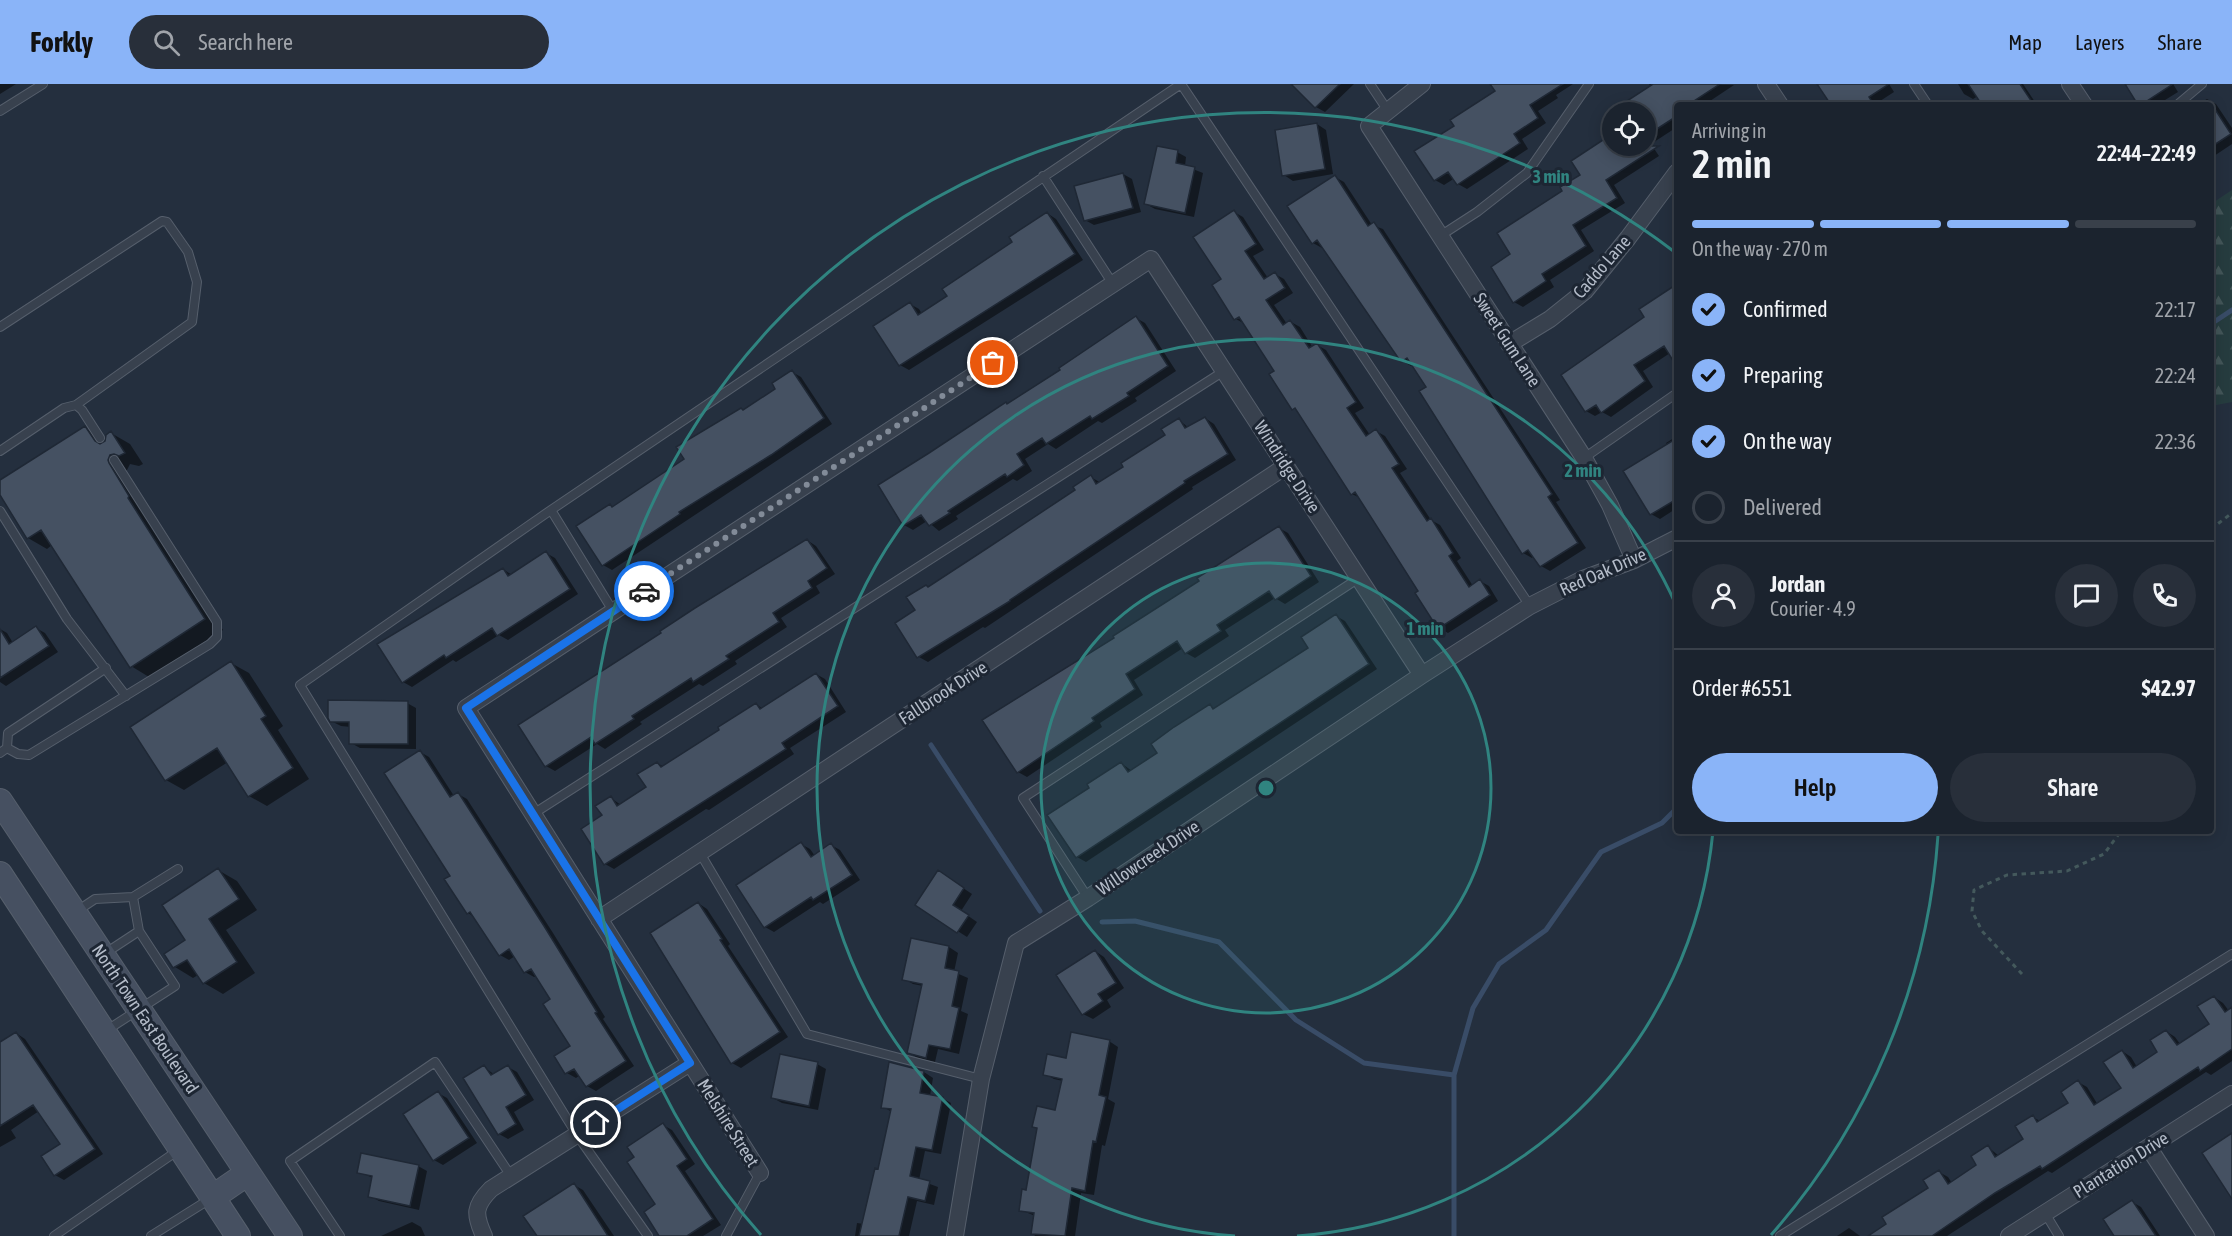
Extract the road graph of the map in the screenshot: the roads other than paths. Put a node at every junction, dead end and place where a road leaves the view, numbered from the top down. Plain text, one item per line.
1 (43, 84) edge
2 (1181, 84) edge
3 (1370, 84) edge
4 (1422, 84) edge
5 (1589, 84) edge
6 (1914, 84) edge
7 (2070, 84) edge
8 (2202, 84) edge
9 (1926, 102) edge
10 (2082, 102) edge
11 (2181, 102) edge
12 (0, 111) edge
13 (1388, 111) junction
14 (1043, 176) junction
15 (1674, 176) edge
16 (1440, 236) junction
17 (1113, 284) junction
18 (0, 327) edge
19 (1509, 344) junction
20 (1224, 370) junction
21 (1674, 395) edge
22 (76, 405) junction
23 (100, 438) dead end
24 (0, 451) edge
25 (1584, 458) junction
26 (114, 460) dead end
27 (1286, 466) junction
28 (550, 510) junction
29 (0, 511) edge
30 (1674, 540) edge
31 (1634, 560) junction
32 (1359, 578) junction
33 (1530, 606) junction
34 (613, 611) junction
35 (106, 668) junction
36 (1422, 675) junction
37 (126, 696) junction
38 (3, 751) edge
39 (0, 801) edge
40 (533, 814) junction
41 (700, 853) junction
42 (178, 869) dead end
43 (0, 874) edge
44 (133, 897) junction
45 (1088, 898) junction
46 (74, 913) junction
47 (599, 919) junction
48 (139, 931) junction
49 (2232, 954) edge
50 (102, 955) junction
51 (138, 1009) junction
52 (104, 1032) junction
53 (690, 1063) junction
54 (981, 1079) junction
55 (2232, 1094) edge
56 (576, 1135) junction
57 (2149, 1148) junction
58 (180, 1149) junction
59 (248, 1173) junction
60 (760, 1173) joint
61 (512, 1176) junction
62 (213, 1197) junction
63 (2045, 1214) junction
64 (54, 1236) edge
65 (151, 1236) edge
66 (238, 1236) edge
67 (290, 1236) edge
68 (340, 1236) edge
69 (484, 1236) edge
70 (648, 1236) edge
71 (726, 1236) edge
72 (955, 1236) edge
73 (1780, 1236) edge
74 (2009, 1236) edge
75 (2059, 1236) edge
76 (2206, 1236) edge

1 - 12 lane
2 - 14 lane
2 - 33 lane
3 - 13 lane
4 - 13 street
5 - 16 lane
6 - 9 lane
7 - 10 street
8 - 11 lane
13 - 16 street, Sweet Gum Lane
14 - 17 lane
14 - 28 lane
15 - 19 street, Caddo Lane
16 - 19 street, Sweet Gum Lane
17 - 20 street, Windridge Drive
17 - 34 street
18 - 22 lane
19 - 25 street, Sweet Gum Lane
20 - 27 street, Windridge Drive
20 - 40 lane
21 - 25 lane
22 - 23 lane
22 - 24 lane
25 - 31 street, Sweet Gum Lane
26 - 37 lane
27 - 32 street, Windridge Drive
27 - 41 street, Fallbrook Drive
28 - 34 lane
28 - 56 lane
29 - 35 lane
30 - 31 street, Red Oak Drive
31 - 33 street, Red Oak Drive
32 - 36 street, Windridge Drive
32 - 45 lane
33 - 36 street, Willowcreek Drive
34 - 40 street, Melshire Street
35 - 37 lane
35 - 38 lane
36 - 45 street, Willowcreek Drive
37 - 38 lane
39 - 46 main road, North Town East Boulevard
40 - 47 street, Melshire Street
41 - 47 street, Fallbrook Drive
41 - 54 lane
42 - 44 lane
43 - 52 main road
44 - 46 lane
44 - 48 lane
45 - 54 street, Willowcreek Drive
46 - 50 main road, North Town East Boulevard
47 - 53 street, Melshire Street
48 - 50 lane
48 - 51 lane
49 - 73 lane
50 - 51 main road, North Town East Boulevard
51 - 52 lane
51 - 59 main road, North Town East Boulevard
52 - 58 main road
53 - 56 street
53 - 60 street, Melshire Street
54 - 72 street, Willowcreek Drive
55 - 57 street, Plantation Drive
56 - 61 street
56 - 70 lane
57 - 63 street, Plantation Drive
57 - 76 street
58 - 62 main road
58 - 64 lane
59 - 62 main road
59 - 67 main road, North Town East Boulevard
60 - 71 lane
61 - 68 lane
61 - 69 street
62 - 65 lane
62 - 66 main road
63 - 74 street, Plantation Drive
63 - 75 lane

